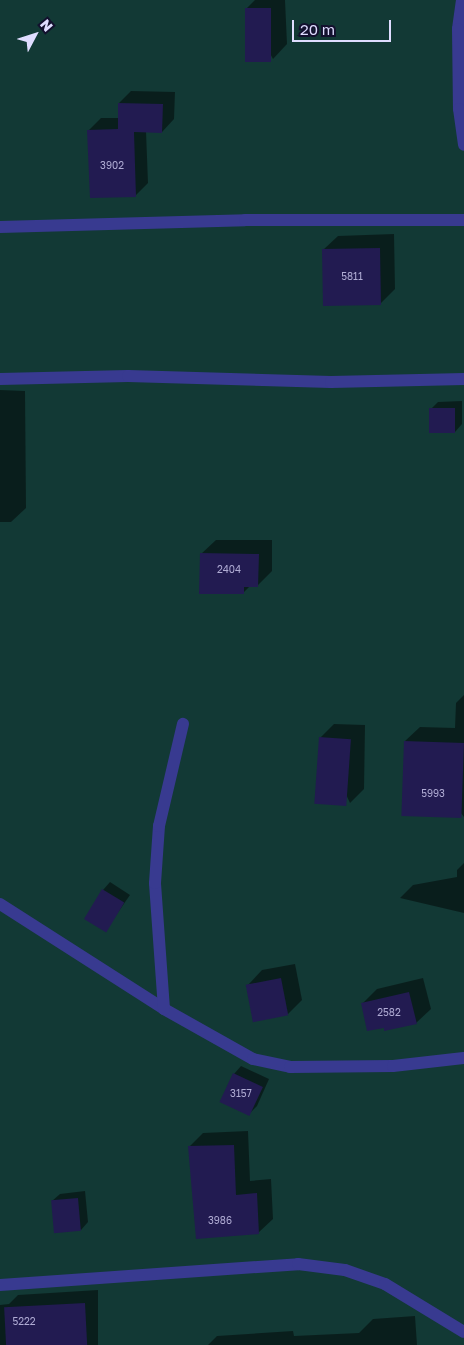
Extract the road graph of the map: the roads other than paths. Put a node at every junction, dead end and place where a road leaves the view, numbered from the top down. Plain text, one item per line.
1 (462, 0) edge
2 (464, 144) edge
3 (464, 220) edge
4 (0, 228) edge
5 (0, 379) edge
6 (464, 379) edge
7 (183, 724) dead end
8 (0, 904) edge
9 (164, 1009) junction
10 (464, 1058) edge
11 (0, 1285) edge
12 (464, 1332) edge

1 - 2 lane
3 - 4 lane
5 - 6 lane
7 - 9 lane
8 - 9 lane
9 - 10 lane
11 - 12 lane

